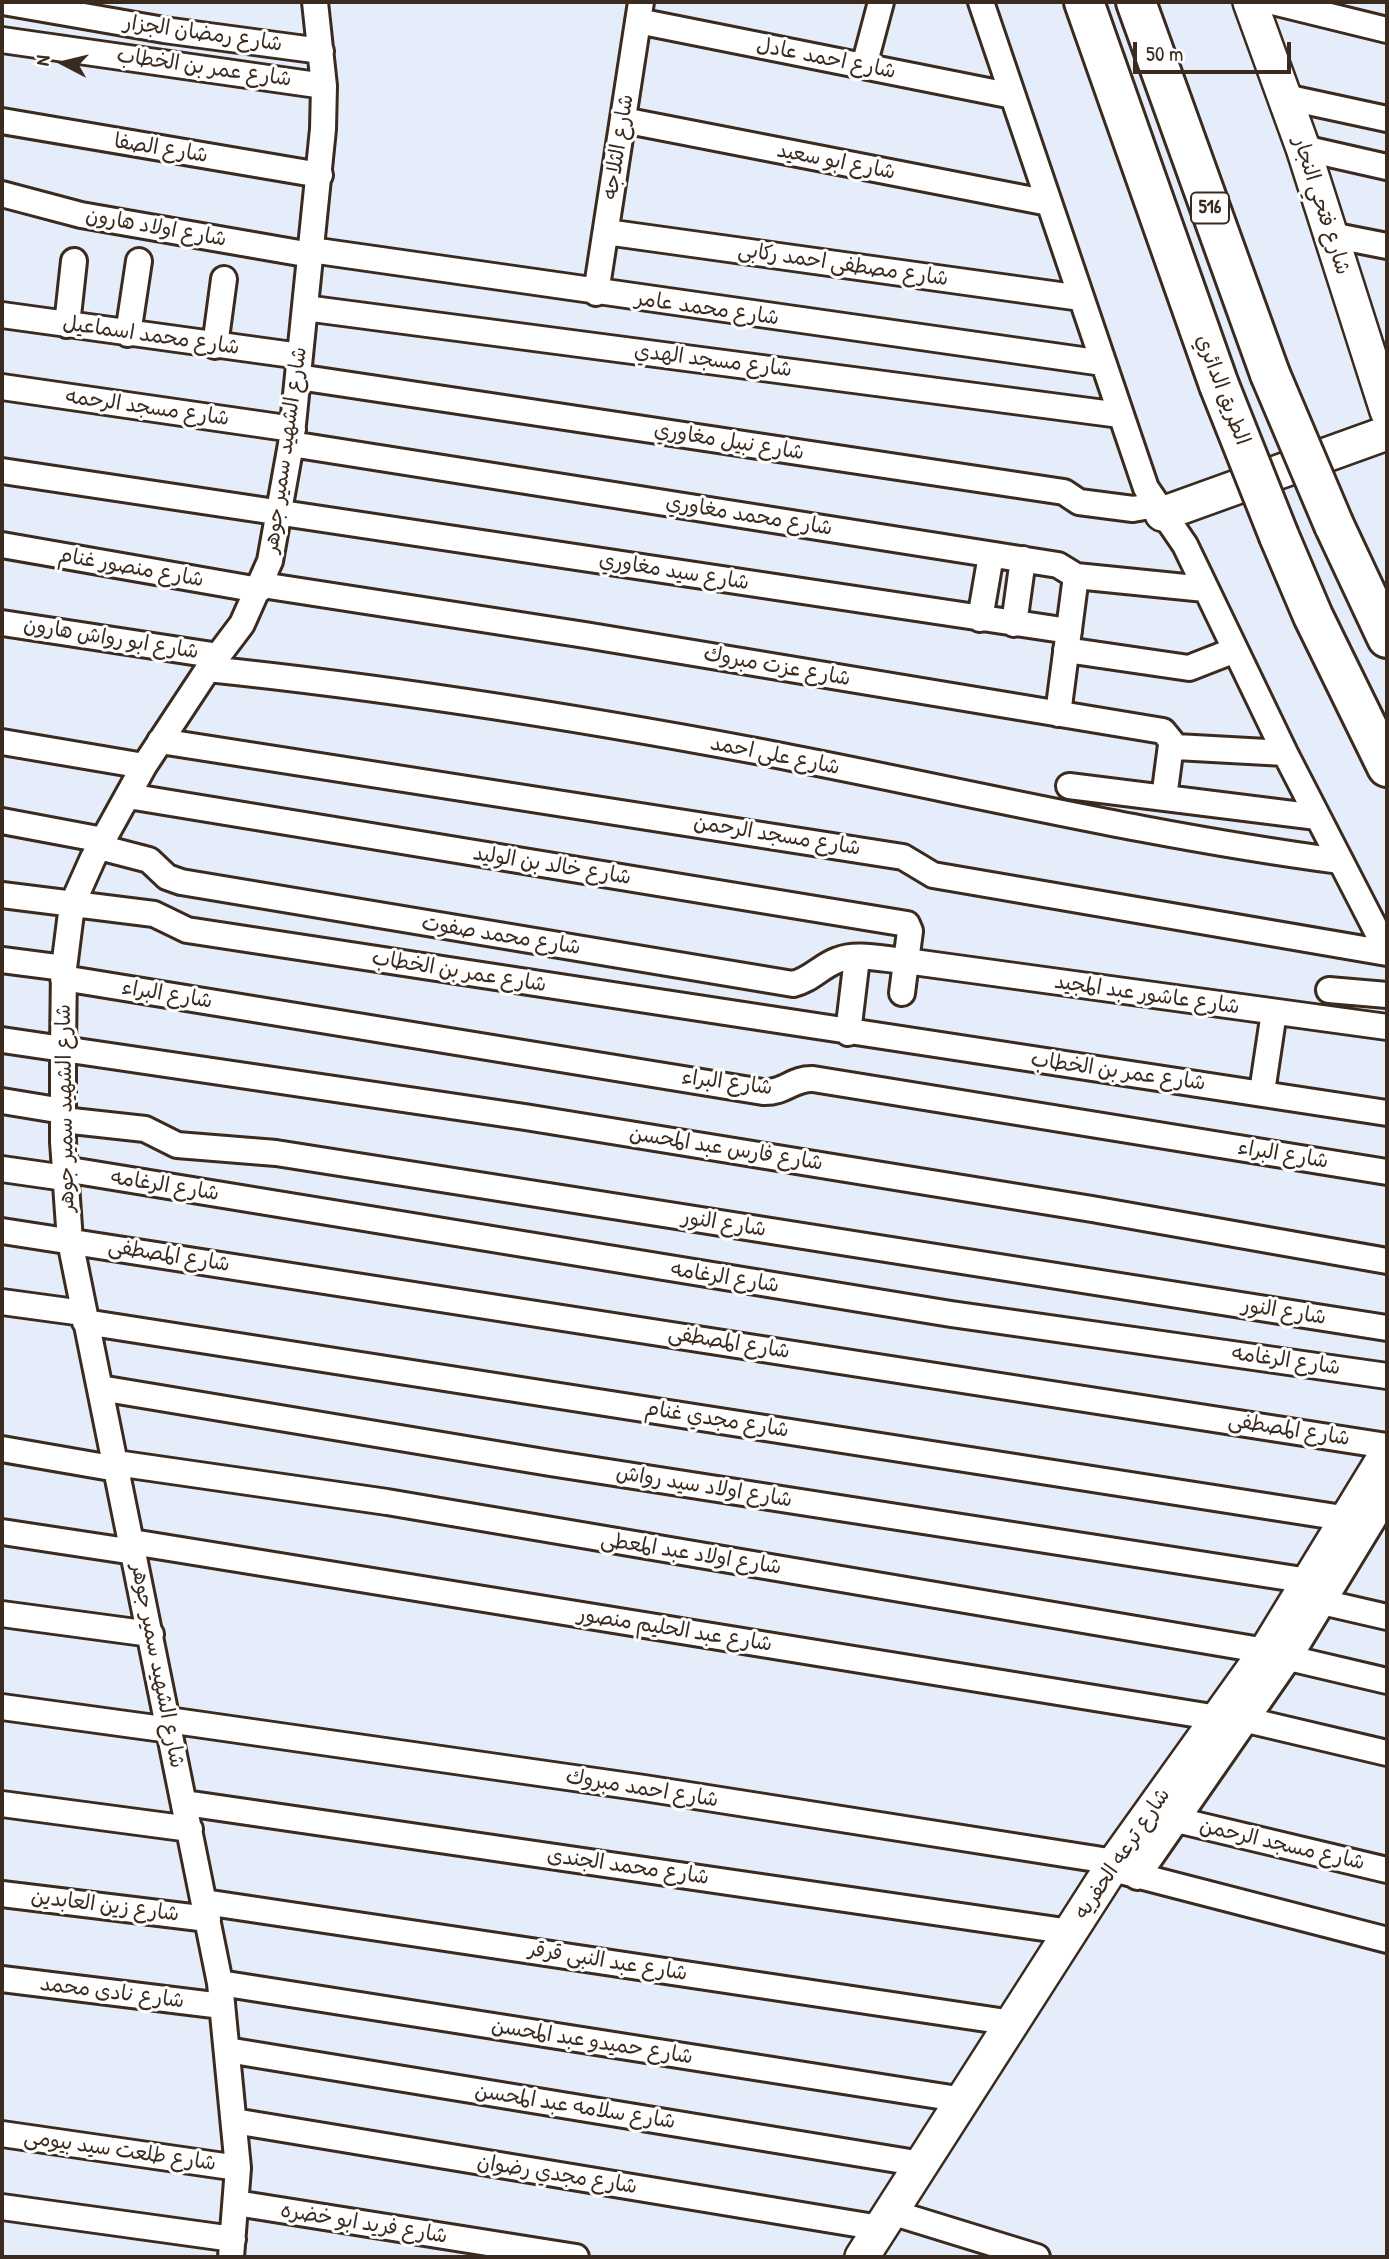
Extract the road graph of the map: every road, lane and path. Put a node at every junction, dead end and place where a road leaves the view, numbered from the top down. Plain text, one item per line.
1 (3, 2) edge
2 (315, 2) edge
3 (881, 2) edge
4 (981, 2) edge
5 (1084, 2) edge
6 (1136, 2) edge
7 (1158, 2) edge
8 (1250, 2) edge
9 (1273, 2) edge
10 (640, 11) edge
11 (1387, 30) edge
12 (2, 40) edge
13 (1150, 41) junction
14 (321, 51) junction
15 (864, 66) junction
16 (324, 86) junction
17 (1013, 96) junction
18 (1285, 97) junction
19 (623, 120) junction
20 (1387, 120) edge
21 (2, 121) edge
22 (1303, 148) junction
23 (1387, 167) edge
24 (320, 175) junction
25 (2, 194) edge
26 (1049, 203) junction
27 (606, 232) junction
28 (1331, 235) junction
29 (1387, 246) edge
30 (311, 253) junction
31 (74, 261) dead end
32 (139, 261) dead end
33 (225, 279) dead end
34 (596, 293) junction
35 (1081, 299) junction
36 (306, 308) junction
37 (2, 315) edge
38 (67, 325) junction
39 (128, 334) junction
40 (215, 346) junction
41 (1103, 363) junction
42 (299, 366) junction
43 (2, 387) edge
44 (1387, 411) edge
45 (1120, 415) junction
46 (1387, 433) edge
47 (292, 437) junction
48 (2, 471) edge
49 (1159, 509) junction
50 (281, 511) junction
51 (2, 545) edge
52 (991, 555) junction
53 (1023, 559) junction
54 (1076, 576) junction
55 (261, 588) junction
56 (1205, 589) junction
57 (980, 619) junction
58 (2, 623) edge
59 (1014, 624) junction
60 (1387, 638) edge
61 (1067, 640) junction
62 (1235, 650) junction
63 (214, 662) junction
64 (1058, 714) junction
65 (160, 741) junction
66 (2, 742) edge
67 (1171, 745) junction
68 (1285, 753) junction
69 (144, 766) junction
70 (1387, 767) edge
71 (1069, 786) dead end
72 (128, 796) junction
73 (1164, 798) junction
74 (1317, 817) junction
75 (2, 821) edge
76 (101, 843) junction
77 (1340, 861) junction
78 (2, 895) edge
79 (72, 905) junction
80 (1387, 952) edge
81 (857, 958) junction
82 (2, 960) edge
83 (906, 961) junction
84 (63, 973) junction
85 (1329, 990) dead end
86 (902, 993) dead end
87 (1387, 995) edge
88 (1274, 1012) junction
89 (1387, 1027) edge
90 (848, 1033) junction
91 (2, 1040) edge
92 (63, 1049) junction
93 (1262, 1092) junction
94 (2, 1101) edge
95 (1387, 1113) edge
96 (63, 1116) junction
97 (2, 1169) edge
98 (1387, 1172) edge
99 (64, 1174) junction
100 (2, 1231) edge
101 (71, 1241) junction
102 (1387, 1261) edge
103 (2, 1302) edge
104 (84, 1317) junction
105 (1387, 1328) edge
106 (1387, 1376) edge
107 (100, 1388) junction
108 (1387, 1446) edge
109 (2, 1449) edge
110 (1387, 1454) edge
111 (117, 1466) junction
112 (1387, 1497) edge
113 (1368, 1529) edge
114 (2, 1532) edge
115 (133, 1547) junction
116 (1316, 1592) junction
117 (2, 1614) edge
118 (1387, 1617) edge
119 (151, 1634) junction
120 (1277, 1655) junction
121 (1387, 1681) edge
122 (2, 1707) edge
123 (1233, 1719) junction
124 (169, 1725) junction
125 (1387, 1753) edge
126 (184, 1803) junction
127 (2, 1804) edge
128 (1177, 1821) junction
129 (190, 1829) junction
130 (1121, 1869) junction
131 (1387, 1870) edge
132 (2, 1894) edge
133 (206, 1911) junction
134 (1070, 1932) junction
135 (1387, 1940) edge
136 (2, 1979) edge
137 (221, 1995) junction
138 (1013, 2023) junction
139 (227, 2050) junction
140 (964, 2100) junction
141 (234, 2121) junction
142 (2, 2134) edge
143 (922, 2164) junction
144 (237, 2168) junction
145 (236, 2203) junction
146 (2, 2207) edge
147 (885, 2220) junction
148 (232, 2248) edge
149 (576, 2257) edge
150 (862, 2257) edge
151 (1037, 2257) edge

1 - 14 street, شارع رمضان الجزار
2 - 14 street, شارع الشهيد سمير جوهر
3 - 15 street
4 - 17 street
5 - 70 highway, الطريق الدائري / 516, bridge
6 - 13 highway, 516
7 - 13 highway
8 - 18 street, شارع فتحي النجار
9 - 11 street
10 - 15 street, شارع احمد عادل
10 - 19 street, شارع الثلاجه
12 - 16 street, شارع عمر بن الخطاب
13 - 60 highway, 516, bridge
14 - 16 street, شارع الشهيد سمير جوهر
15 - 17 street, شارع احمد عادل
16 - 24 street, شارع الشهيد سمير جوهر
17 - 26 street
18 - 20 street
18 - 22 street, شارع فتحي النجار
19 - 26 street, شارع ابو سعيد
19 - 27 street, شارع الثلاجه
21 - 24 street, شارع الصفا
22 - 23 street
22 - 28 street, شارع فتحي النجار
24 - 30 street, شارع الشهيد سمير جوهر
25 - 30 street, شارع اولاد هارون
26 - 35 street
27 - 34 street, شارع الثلاجه
27 - 35 street, شارع مصطفى احمد ركابى
28 - 29 street
28 - 44 street, شارع فتحي النجار
30 - 34 street, شارع محمد عامر
30 - 36 street, شارع الشهيد سمير جوهر
31 - 38 street
32 - 39 street
33 - 40 street
34 - 41 street, شارع محمد عامر
35 - 41 street
36 - 42 street, شارع الشهيد سمير جوهر
36 - 45 street, شارع مسجد الهدي
37 - 38 street, شارع محمد اسماعيل
38 - 39 street, شارع محمد اسماعيل
39 - 40 street, شارع محمد اسماعيل
40 - 42 street, شارع محمد اسماعيل
41 - 45 street
42 - 47 street, شارع الشهيد سمير جوهر
42 - 49 street, شارع نبيل مغاوري
43 - 47 street, شارع مسجد الرحمه
45 - 49 street
46 - 49 street
47 - 50 street, شارع الشهيد سمير جوهر
47 - 52 street, شارع محمد مغاوري
48 - 50 street, شارع سيد مغاوري
49 - 56 street
50 - 55 street, شارع الشهيد سمير جوهر
50 - 57 street, شارع سيد مغاوري
51 - 55 street, شارع منصور غنام
52 - 53 street, شارع محمد مغاوري
52 - 57 street
53 - 54 street, شارع محمد مغاوري
53 - 59 street
54 - 56 street, شارع محمد مغاوري
54 - 61 street
55 - 63 street, شارع الشهيد سمير جوهر
55 - 64 street, شارع عزت مبروك
56 - 62 street
57 - 59 street, شارع سيد مغاوري
58 - 63 street, شارع ابو رواش هارون
59 - 61 street, شارع سيد مغاوري
61 - 62 street, شارع سيد مغاوري
61 - 64 street
62 - 68 street
63 - 65 street, شارع الشهيد سمير جوهر
63 - 77 street, شارع على احمد
64 - 67 street, شارع عزت مبروك
65 - 69 street, شارع الشهيد سمير جوهر
65 - 80 street, شارع مسجد الرحمن
66 - 69 street
67 - 68 street, شارع عزت مبروك
67 - 73 street
68 - 74 street
69 - 72 street, شارع الشهيد سمير جوهر
71 - 73 street
72 - 76 street, شارع الشهيد سمير جوهر
72 - 83 street, شارع خالد بن الوليد
73 - 74 street
74 - 77 street
75 - 76 street, شارع محمد صفوت
76 - 79 street, شارع الشهيد سمير جوهر
76 - 81 street, شارع محمد صفوت
77 - 80 street
78 - 79 street, شارع عمر بن الخطاب
79 - 84 street, شارع الشهيد سمير جوهر
79 - 90 street, شارع عمر بن الخطاب
81 - 83 street, شارع محمد صفوت
81 - 90 street
82 - 84 street, شارع البراء
83 - 86 street, شارع خالد بن الوليد
83 - 88 street, شارع عاشور عبد المجيد
84 - 92 street, شارع الشهيد سمير جوهر
84 - 98 street, شارع البراء
85 - 87 street
88 - 89 street, شارع عاشور عبد المجيد
88 - 93 street
90 - 93 street, شارع عمر بن الخطاب
91 - 92 street, شارع فارس عبد المحسن
92 - 96 street, شارع الشهيد سمير جوهر
92 - 102 street, شارع فارس عبد المحسن
93 - 95 street, شارع عمر بن الخطاب
94 - 96 street, شارع النور
96 - 99 street, شارع الشهيد سمير جوهر
96 - 105 street, شارع النور
97 - 99 street, شارع الرغامه
99 - 101 street, شارع الشهيد سمير جوهر
99 - 106 street, شارع الرغامه
100 - 101 street
101 - 104 street, شارع الشهيد سمير جوهر
101 - 108 street, شارع المصطفى
103 - 104 street, شارع مجدي غنام
104 - 107 street, شارع الشهيد سمير جوهر
104 - 113 street, شارع مجدي غنام
107 - 111 street, شارع الشهيد سمير جوهر
107 - 116 street, شارع اولاد سيد رواش
109 - 111 street, شارع اولاد عبد المعطى
110 - 113 street, شارع ترعه الحفريه
111 - 115 street, شارع الشهيد سمير جوهر
111 - 120 street, شارع اولاد عبد المعطى
112 - 113 street, شارع ترعه الحفريه
113 - 116 street, شارع ترعه الحفريه
114 - 115 street, شارع عبد الحليم منصور
115 - 119 street, شارع الشهيد سمير جوهر
115 - 123 street, شارع عبد الحليم منصور
116 - 118 street, شارع اولاد سيد رواش
116 - 120 street, شارع ترعه الحفريه
117 - 119 street
119 - 124 street, شارع الشهيد سمير جوهر
120 - 121 street, شارع اولاد عبد المعطى
120 - 123 street, شارع ترعه الحفريه
122 - 124 street, شارع احمد مبروك
123 - 125 street, شارع عبد الحليم منصور
123 - 128 street, شارع ترعه الحفريه
123 - 130 street, شارع ترعه الحفريه
124 - 126 street, شارع الشهيد سمير جوهر
124 - 130 street, شارع احمد مبروك
126 - 129 street, شارع الشهيد سمير جوهر
126 - 134 street, شارع محمد الجندى
127 - 129 street
128 - 130 street, شارع ترعه الحفريه
128 - 131 street, شارع مسجد الرحمن
129 - 133 street, شارع الشهيد سمير جوهر
130 - 134 street, شارع ترعه الحفريه
130 - 135 street, شارع احمد مبروك
132 - 133 street, شارع زين العابدين
133 - 137 street, شارع الشهيد سمير جوهر
133 - 138 street, شارع عبد النبى قرقر
134 - 138 street, شارع ترعه الحفريه
136 - 137 street, شارع نادى محمد
137 - 139 street, شارع الشهيد سمير جوهر
137 - 140 street, شارع حميدو عبد المحسن
138 - 140 street, شارع ترعه الحفريه
139 - 141 street, شارع الشهيد سمير جوهر
139 - 143 street, شارع سلامه عبد المحسن
140 - 143 street, شارع ترعه الحفريه
141 - 144 street, شارع الشهيد سمير جوهر
141 - 147 street, شارع مجدي رضوان
142 - 144 street, شارع طلعت سيد بيومى
143 - 147 street, شارع ترعه الحفريه
144 - 145 street, شارع الشهيد سمير جوهر
145 - 148 street, شارع الشهيد سمير جوهر
145 - 149 street, شارع فريد ابو خضره
146 - 148 street
147 - 150 street, شارع ترعه الحفريه
147 - 151 street, شارع مجدي رضوان

